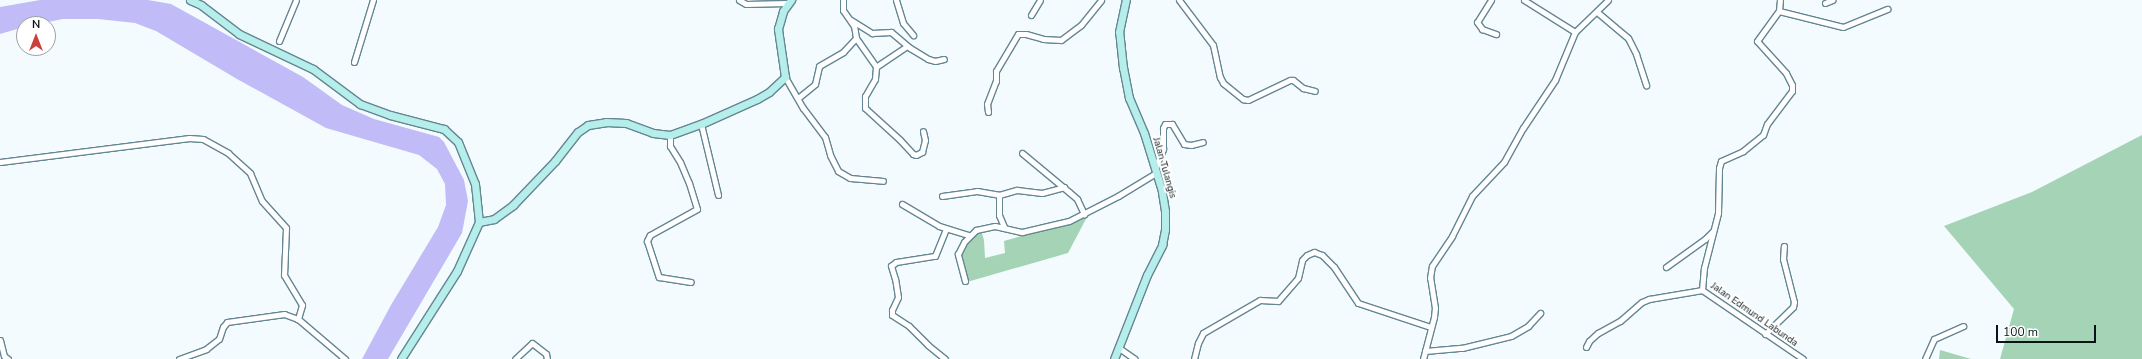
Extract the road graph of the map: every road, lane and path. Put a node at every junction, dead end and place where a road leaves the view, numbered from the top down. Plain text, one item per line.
1 (190, 0) edge
2 (296, 0) edge
3 (373, 0) edge
4 (739, 0) edge
5 (843, 0) edge
6 (896, 0) edge
7 (1040, 0) edge
8 (1101, 0) edge
9 (1126, 0) edge
10 (1179, 0) edge
11 (1491, 0) edge
12 (1524, 0) edge
13 (1608, 0) edge
14 (1780, 0) edge
15 (1832, 0) edge
16 (789, 2) edge
17 (1826, 3) dead end
18 (1887, 9) dead end
19 (1779, 11) junction
20 (1597, 12) junction
21 (1031, 15) dead end
22 (850, 19) junction
23 (1575, 32) junction
24 (1496, 34) dead end
25 (913, 36) dead end
26 (856, 38) junction
27 (279, 41) dead end
28 (907, 46) junction
29 (944, 59) dead end
30 (354, 62) dead end
31 (876, 67) junction
32 (787, 79) junction
33 (1646, 85) dead end
34 (1315, 91) dead end
35 (798, 98) junction
36 (988, 112) dead end
37 (702, 126) junction
38 (923, 131) dead end
39 (670, 141) junction
40 (1203, 142) dead end
41 (1022, 154) dead end
42 (0, 162) edge
43 (1156, 170) junction
44 (883, 181) dead end
45 (1064, 187) junction
46 (718, 195) dead end
47 (999, 195) junction
48 (942, 196) dead end
49 (902, 204) dead end
50 (1084, 214) junction
51 (479, 222) junction
52 (1004, 227) junction
53 (946, 229) junction
54 (1713, 230) junction
55 (969, 235) junction
56 (1784, 246) dead end
57 (1666, 267) dead end
58 (965, 281) dead end
59 (691, 282) dead end
60 (1702, 290) junction
61 (1540, 313) dead end
62 (298, 319) junction
63 (1963, 326) dead end
64 (1430, 327) junction
65 (1765, 334) junction
66 (0, 340) edge
67 (1586, 347) dead end
68 (1119, 348) junction
69 (1425, 351) junction
70 (8, 359) edge
71 (179, 359) edge
72 (345, 359) edge
73 (401, 359) edge
74 (515, 359) edge
75 (547, 359) edge
76 (946, 359) edge
77 (1114, 359) edge
78 (1135, 359) edge
79 (1194, 359) edge
80 (1423, 359) edge
81 (1803, 359) edge
82 (1925, 359) edge

1 - 51 street
2 - 27 street
3 - 30 street
4 - 16 street
5 - 22 street
6 - 25 street
7 - 21 street
8 - 36 street
9 - 43 street, Jalan Tulangis
10 - 34 street
11 - 24 street
12 - 23 street
13 - 20 street
14 - 19 street
15 - 17 street
16 - 32 street
18 - 19 street
19 - 54 street, Jalan Edmund Labunda
20 - 23 street
20 - 33 street
22 - 26 street
22 - 28 street
23 - 64 street
26 - 31 street
26 - 35 street
28 - 29 street
28 - 31 street
31 - 38 street
32 - 35 street
32 - 37 street
35 - 44 street
37 - 39 street
37 - 46 street
39 - 51 street
39 - 59 street
40 - 43 street
41 - 45 street
42 - 62 street
43 - 50 street
43 - 68 street, Jalan Tulangis
45 - 47 street
45 - 50 street
47 - 48 street
47 - 52 street
49 - 53 street
50 - 52 street
51 - 73 street
52 - 55 street
53 - 55 street
53 - 76 street
54 - 57 street
54 - 60 street, Jalan Edmund Labunda
55 - 58 street
56 - 65 street
60 - 65 street, Jalan Edmund Labunda
60 - 67 street
61 - 69 street
62 - 71 street
62 - 72 street
63 - 82 street
64 - 69 street
64 - 79 street
65 - 81 street, Jalan Edmund Labunda
66 - 70 street
68 - 77 street, Jalan Tulangis
68 - 78 street
69 - 80 street
74 - 75 street

